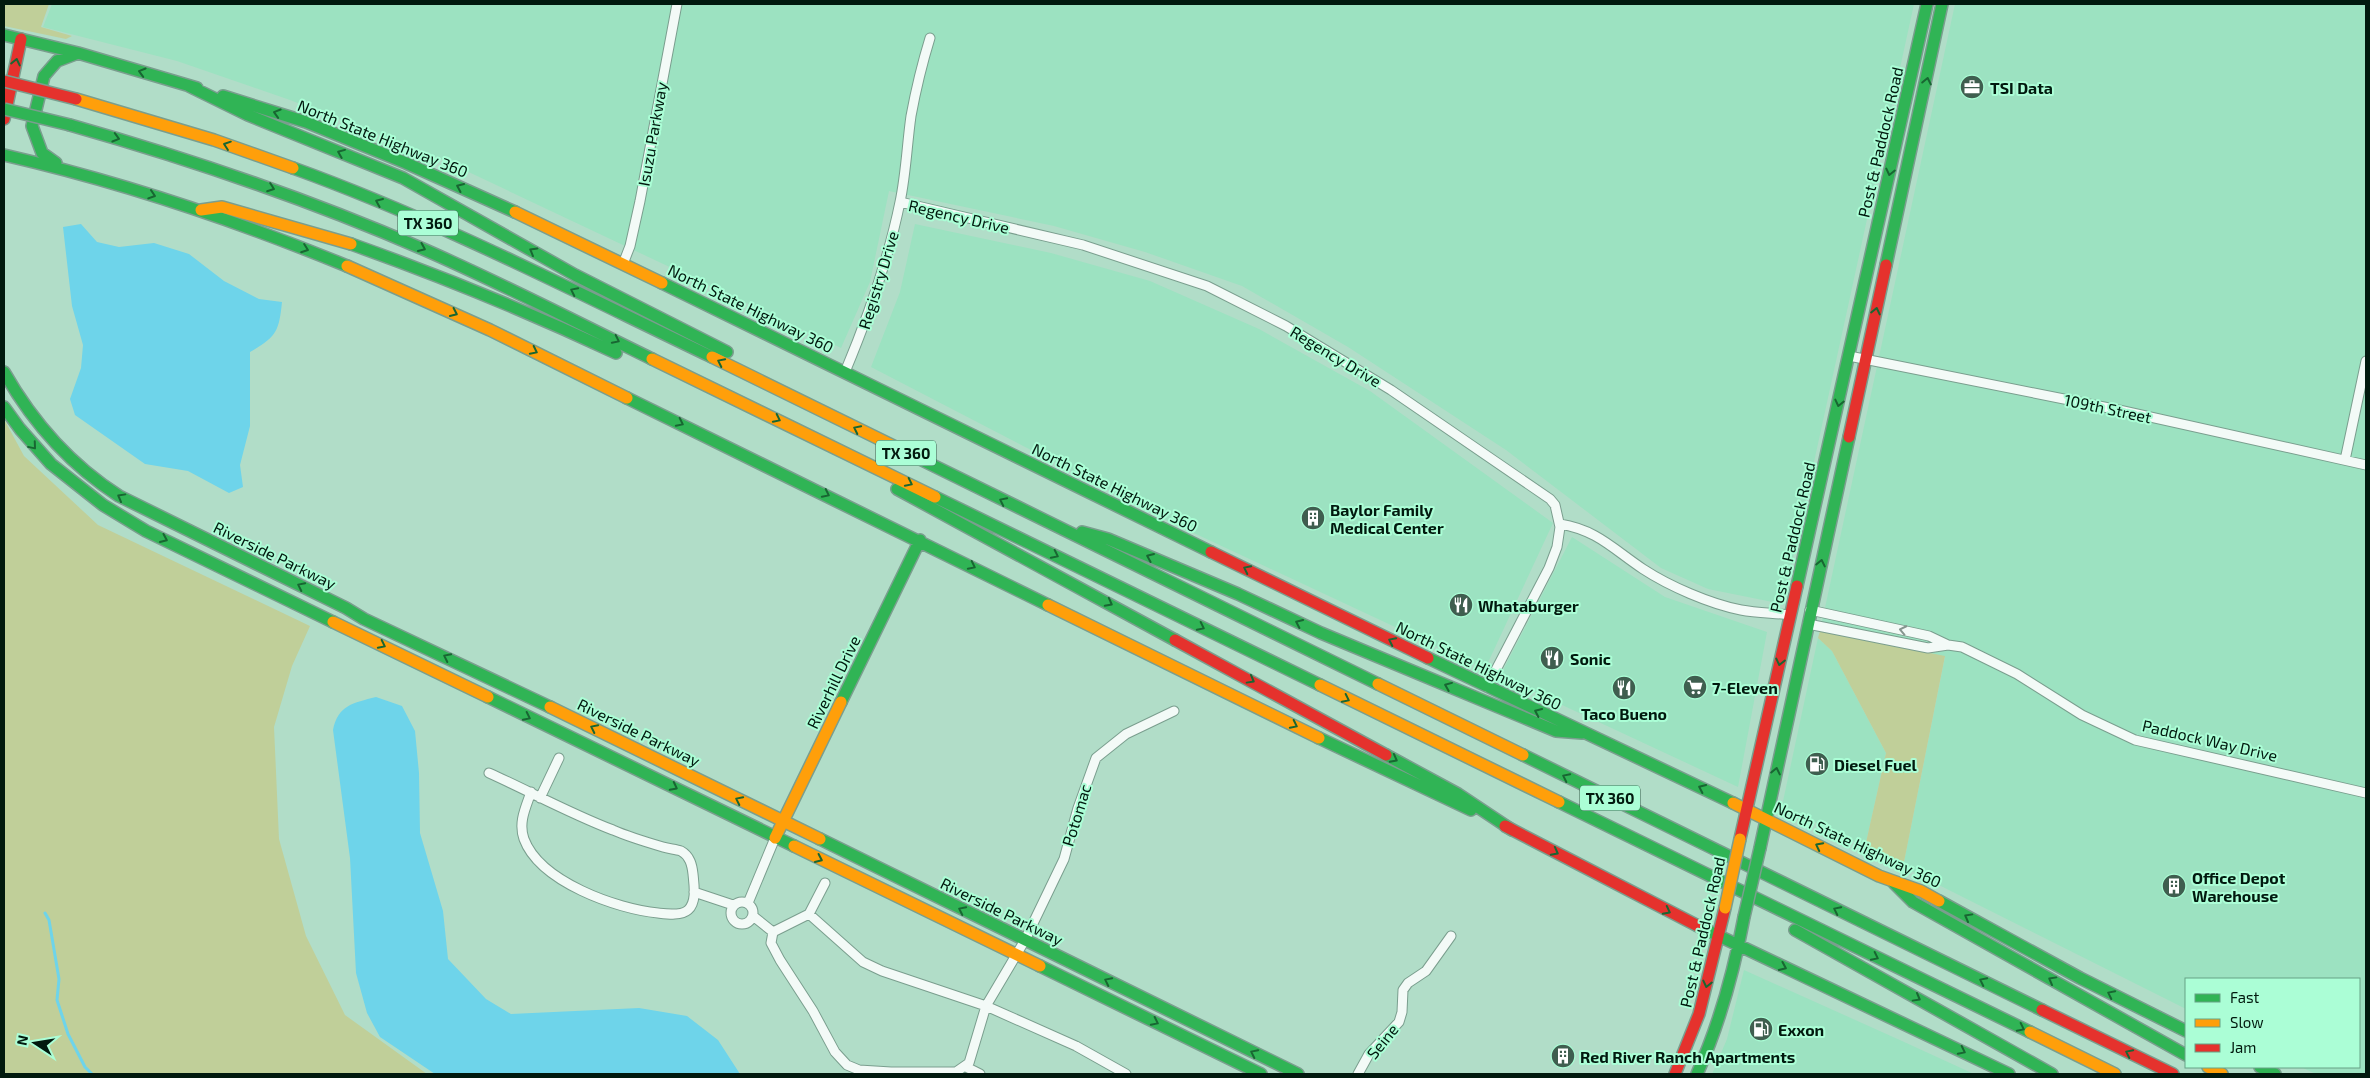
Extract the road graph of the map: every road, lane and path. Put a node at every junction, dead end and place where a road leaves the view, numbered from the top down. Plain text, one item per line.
1 (677, 4) edge
2 (1927, 4) edge
3 (1942, 4) edge
4 (4, 35) edge
5 (930, 38) dead end
6 (21, 39) junction
7 (78, 53) junction
8 (4, 81) edge
9 (189, 86) junction
10 (4, 109) edge
11 (4, 119) edge
12 (1901, 125) junction
13 (1917, 128) junction
14 (4, 155) edge
15 (66, 168) junction
16 (900, 202) junction
17 (201, 210) junction
18 (623, 264) junction
19 (1849, 356) junction
20 (1865, 359) junction
21 (2366, 361) edge
22 (4, 372) edge
23 (845, 372) junction
24 (765, 383) junction
25 (734, 397) junction
26 (4, 408) edge
27 (834, 446) junction
28 (2345, 460) junction
29 (2366, 465) edge
30 (1046, 523) junction
31 (1560, 524) junction
32 (920, 540) junction
33 (346, 608) junction
34 (1810, 610) junction
35 (1790, 615) junction
36 (338, 623) junction
37 (1808, 624) junction
38 (1948, 645) junction
39 (1487, 687) junction
40 (1174, 711) dead end
41 (1582, 733) junction
42 (559, 758) dead end
43 (489, 773) dead end
44 (531, 792) junction
45 (2366, 793) edge
46 (540, 798) junction
47 (1746, 809) junction
48 (1766, 819) junction
49 (783, 822) junction
50 (1512, 830) junction
51 (775, 838) junction
52 (825, 882) dead end
53 (1894, 883) junction
54 (694, 892) junction
55 (748, 903) junction
56 (733, 905) junction
57 (1768, 906) junction
58 (809, 914) junction
59 (753, 916) junction
60 (773, 932) junction
61 (1451, 936) dead end
62 (1718, 937) junction
63 (1025, 940) junction
64 (1738, 947) junction
65 (1016, 955) junction
66 (986, 1006) junction
67 (2185, 1030) edge
68 (2185, 1054) edge
69 (966, 1067) junction
70 (2210, 1068) edge
71 (2262, 1068) edge
72 (980, 1074) edge
73 (1126, 1074) edge
74 (1261, 1074) edge
75 (1298, 1074) edge
76 (1358, 1074) edge
77 (1675, 1074) edge
78 (1697, 1074) edge
79 (2009, 1074) edge
80 (2052, 1074) edge
81 (2115, 1074) edge
82 (2173, 1074) edge
83 (2222, 1074) edge
84 (2275, 1074) edge

1 - 18 street, Isuzu Parkway
2 - 12 main road, Post & Paddock Road
13 -> 3 main road, Post & Paddock Road
4 - 6 main road, North State Highway 360
5 - 16 street, Registry Drive
6 - 7 main road, North State Highway 360
11 -> 6 main road
9 -> 7 main road, North State Highway 360
7 - 15 main road
24 -> 8 main road, TX 360, bridge
18 -> 9 main road, North State Highway 360
24 -> 9 main road
10 -> 25 main road, TX 360, bridge
12 - 13 main road
12 -> 19 main road, Post & Paddock Road
20 -> 13 main road, Post & Paddock Road
14 - 15 main road
15 -> 17 main road
16 - 23 street, Registry Drive
16 - 31 street, Regency Drive
17 - 25 main road
17 -> 32 main road
18 - 23 main road, North State Highway 360
19 - 20 street, 109th Street
19 -> 35 main road, Post & Paddock Road
20 - 28 street, 109th Street
34 -> 20 main road, Post & Paddock Road
21 - 28 street
33 -> 22 main road, Riverside Parkway
39 -> 23 main road, North State Highway 360
30 -> 24 main road, TX 360
25 -> 27 main road, TX 360
26 -> 36 main road, Riverside Parkway
27 -> 50 main road
27 -> 57 main road, TX 360
28 - 29 street, 109th Street
41 -> 30 main road
82 -> 30 main road, TX 360
31 - 35 street, Paddock Way Drive
31 - 39 street, Regency Drive
32 - 49 main road, Riverhill Drive
32 -> 50 main road
33 - 36 main road
49 -> 33 main road, Riverside Parkway
34 - 35 main road, Paddock Way Drive
34 - 37 main road, Post & Paddock Road
38 -> 34 street, Paddock Way Drive
35 - 37 main road, Paddock Way Drive
35 -> 47 main road, Post & Paddock Road
36 -> 51 main road, Riverside Parkway
37 - 38 street, Paddock Way Drive
48 -> 37 main road, Post & Paddock Road
38 - 45 street, Paddock Way Drive
41 -> 39 main road, North State Highway 360
40 - 63 street, Potomac
47 -> 41 main road, North State Highway 360
42 - 46 street
43 - 44 street
44 - 46 street
44 - 54 street
46 - 54 street
47 - 48 main road, North State Highway 360
47 - 62 main road, Post & Paddock Road, bridge
53 -> 48 main road, North State Highway 360
48 - 64 main road, Post & Paddock Road, bridge
49 - 51 main road, Riverhill Drive
63 -> 49 main road, Riverside Parkway
50 -> 62 main road
51 - 55 street
51 -> 65 main road, Riverside Parkway
52 - 58 street
67 -> 53 main road, North State Highway 360
68 -> 53 main road
54 - 56 street
55 - 56 street
55 - 59 street
56 - 59 street
57 -> 80 main road
57 -> 81 main road, TX 360
58 - 60 street
58 - 66 street
59 - 60 street
60 - 69 street
61 - 76 street, Seine
62 - 64 main road
62 -> 77 main road, Post & Paddock Road
63 - 65 street, Potomac
75 -> 63 main road, Riverside Parkway
64 - 78 main road, Post & Paddock Road
64 -> 79 main road
65 - 66 street, Potomac
65 -> 74 main road, Riverside Parkway
66 - 69 street, Potomac
66 - 73 street
69 - 72 street
70 - 83 main road
71 - 84 main road

